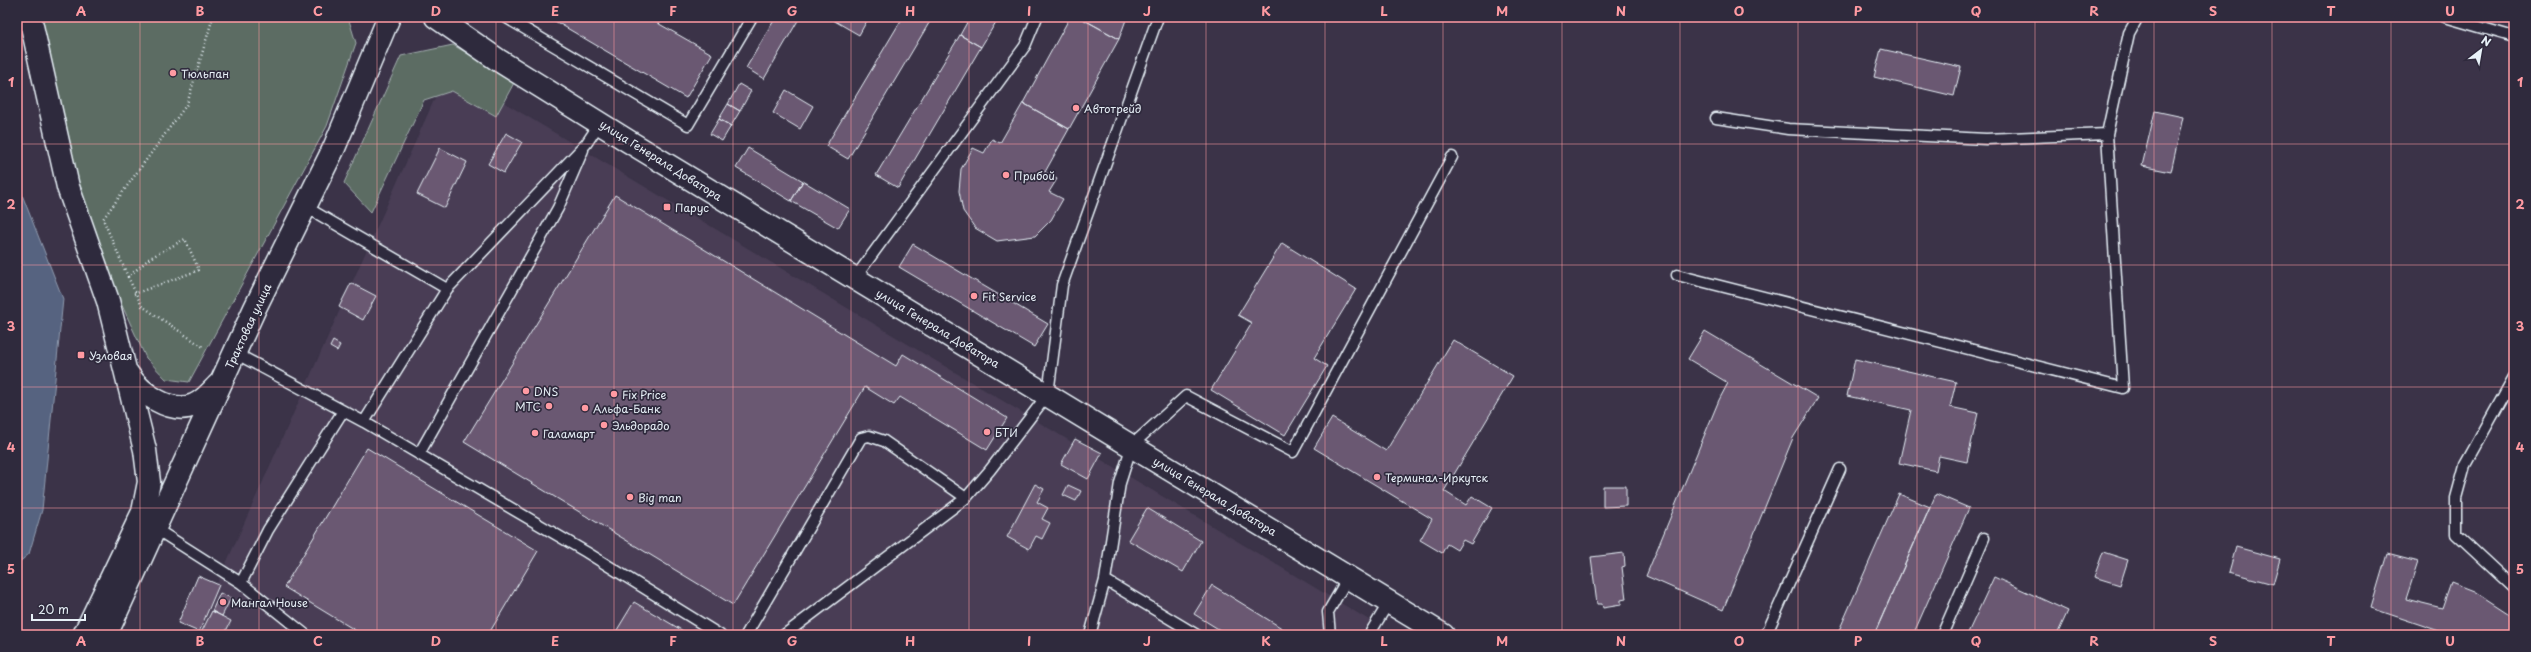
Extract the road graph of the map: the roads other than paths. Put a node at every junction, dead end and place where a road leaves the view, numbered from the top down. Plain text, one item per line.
1 (30, 17) edge
2 (389, 17) edge
3 (436, 17) edge
4 (505, 17) edge
5 (752, 17) edge
6 (1037, 17) edge
7 (1158, 17) edge
8 (2138, 17) edge
9 (2445, 17) edge
10 (2514, 37) edge
11 (1716, 118) dead end
12 (600, 123) junction
13 (2107, 134) junction
14 (586, 144) junction
15 (1452, 157) dead end
16 (306, 207) junction
17 (1677, 275) dead end
18 (855, 278) junction
19 (446, 289) junction
20 (234, 353) junction
21 (128, 374) junction
22 (225, 376) junction
23 (2514, 377) edge
24 (1048, 394) junction
25 (343, 411) junction
26 (364, 422) junction
27 (1132, 445) junction
28 (419, 454) junction
29 (1840, 469) dead end
30 (966, 498) junction
31 (147, 527) junction
32 (1984, 538) dead end
33 (1349, 576) junction
34 (1105, 580) junction
35 (241, 583) junction
36 (2514, 588) edge
37 (1389, 602) junction
38 (302, 634) edge
39 (84, 635) edge
40 (106, 635) edge
41 (720, 635) edge
42 (746, 635) edge
43 (784, 635) edge
44 (1090, 635) edge
45 (1197, 635) edge
46 (1330, 635) edge
47 (1369, 635) edge
48 (1443, 635) edge
49 (1766, 635) edge
50 (1942, 635) edge

1 - 21 main road
2 - 16 main road, Трактовая улица
3 - 12 main road, улица Генерала Доватора
4 - 5 lane
6 - 18 lane
7 - 24 lane
8 - 13 lane
9 - 10 lane
11 - 13 lane
12 - 14 lane
12 - 18 main road, улица Генерала Доватора
13 - 17 lane
14 - 19 lane
14 - 28 lane
15 - 27 lane
16 - 19 lane
16 - 20 main road, Трактовая улица
18 - 24 main road, улица Генерала Доватора
19 - 26 lane
20 - 22 main road, Трактовая улица
20 - 25 lane
21 - 22 main road
21 - 31 main road
22 - 31 main road, Трактовая улица
23 - 36 lane
24 - 27 main road, улица Генерала Доватора
24 - 30 lane
25 - 26 lane
25 - 35 lane
26 - 28 lane
27 - 33 main road, улица Генерала Доватора
27 - 34 lane
28 - 41 lane
29 - 49 lane
30 - 42 lane
30 - 43 lane
31 - 35 lane
31 - 39 main road, Трактовая улица
31 - 40 main road, Трактовая улица
32 - 50 lane
33 - 37 main road, улица Генерала Доватора
33 - 46 lane
34 - 44 lane
34 - 45 lane
35 - 38 lane
37 - 47 lane
37 - 48 main road, улица Генерала Доватора

